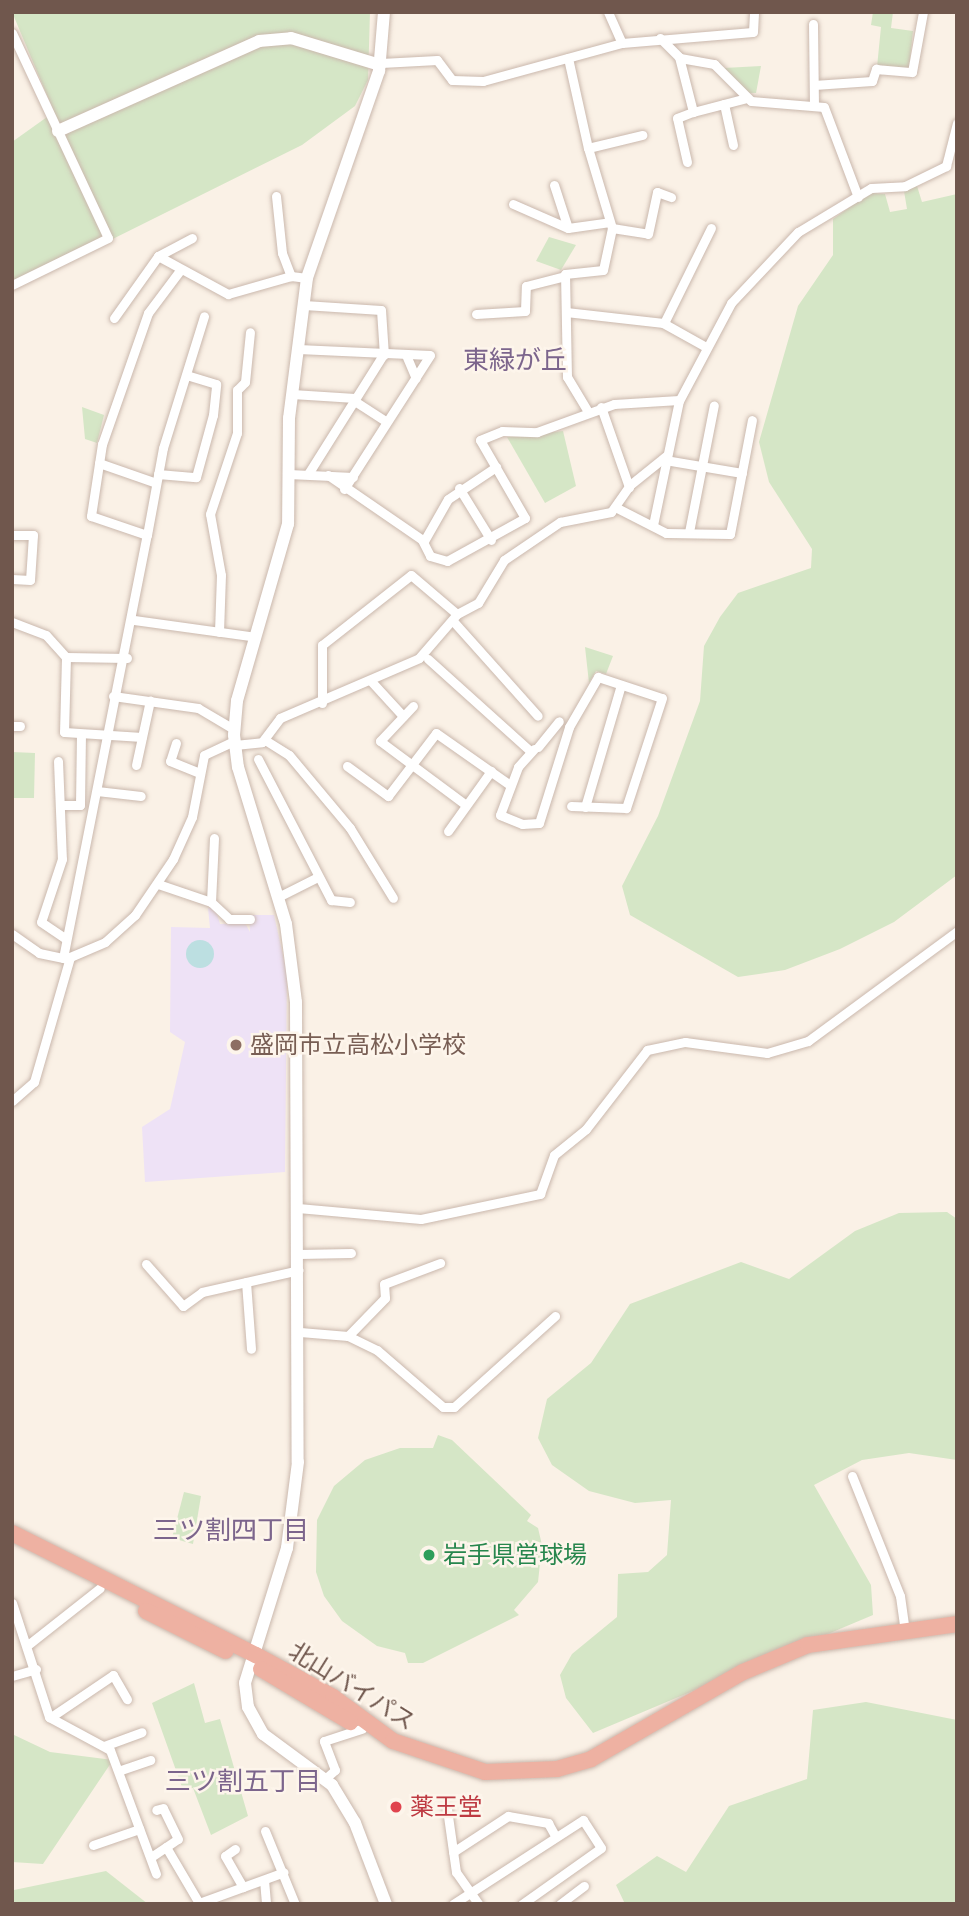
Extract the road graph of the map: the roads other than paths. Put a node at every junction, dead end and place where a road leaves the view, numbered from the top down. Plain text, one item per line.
1 (384, 12) edge
2 (608, 12) edge
3 (754, 12) edge
4 (923, 12) edge
5 (813, 23) dead end
6 (12, 33) edge
7 (660, 38) junction
8 (622, 43) junction
9 (678, 57) junction
10 (568, 58) junction
11 (380, 64) junction
12 (814, 85) junction
13 (747, 98) junction
14 (724, 104) junction
15 (814, 104) junction
16 (693, 113) junction
17 (957, 123) edge
18 (58, 131) junction
19 (642, 135) dead end
20 (733, 145) dead end
21 (588, 148) junction
22 (687, 162) dead end
23 (554, 185) dead end
24 (276, 196) dead end
25 (671, 197) dead end
26 (858, 197) junction
27 (513, 204) dead end
28 (611, 225) junction
29 (568, 228) junction
30 (711, 228) dead end
31 (192, 238) dead end
32 (158, 256) junction
33 (181, 269) junction
34 (291, 276) junction
35 (565, 276) junction
36 (307, 278) junction
37 (12, 285) edge
38 (304, 305) junction
39 (566, 312) junction
40 (475, 314) dead end
41 (204, 316) dead end
42 (114, 318) dead end
43 (664, 323) junction
44 (250, 332) dead end
45 (706, 347) junction
46 (298, 349) junction
47 (384, 355) junction
48 (406, 355) junction
49 (186, 374) junction
50 (416, 378) junction
51 (292, 394) junction
52 (354, 399) junction
53 (679, 400) junction
54 (714, 405) dead end
55 (601, 407) junction
56 (587, 410) junction
57 (752, 420) dead end
58 (387, 422) junction
59 (665, 458) junction
60 (99, 463) junction
61 (702, 466) junction
62 (496, 467) junction
63 (742, 473) junction
64 (288, 474) junction
65 (307, 474) junction
66 (328, 475) junction
67 (353, 477) junction
68 (157, 479) junction
69 (629, 487) junction
70 (459, 488) junction
71 (344, 489) junction
72 (617, 508) junction
73 (653, 525) junction
74 (689, 532) junction
75 (12, 535) edge
76 (147, 535) junction
77 (422, 540) junction
78 (491, 540) junction
79 (12, 579) edge
80 (455, 617) junction
81 (134, 620) junction
82 (12, 622) edge
83 (219, 632) junction
84 (256, 637) junction
85 (66, 657) junction
86 (127, 658) junction
87 (428, 659) dead end
88 (370, 680) junction
89 (621, 685) junction
90 (113, 695) junction
91 (150, 699) junction
92 (322, 703) junction
93 (413, 706) dead end
94 (404, 716) junction
95 (537, 716) dead end
96 (559, 721) dead end
97 (81, 734) junction
98 (106, 734) junction
99 (142, 737) junction
100 (234, 739) junction
101 (265, 740) junction
102 (176, 743) dead end
103 (534, 749) junction
104 (258, 759) dead end
105 (58, 761) dead end
106 (412, 764) junction
107 (136, 765) dead end
108 (347, 766) dead end
109 (491, 771) junction
110 (200, 773) junction
111 (510, 785) junction
112 (97, 791) junction
113 (141, 796) dead end
114 (61, 804) junction
115 (80, 805) junction
116 (466, 805) junction
117 (570, 806) dead end
118 (94, 807) junction
119 (585, 807) junction
120 (448, 831) dead end
121 (214, 838) dead end
122 (318, 877) junction
123 (158, 884) junction
124 (278, 897) junction
125 (393, 898) dead end
126 (211, 902) junction
127 (349, 902) dead end
128 (250, 919) dead end
129 (957, 931) edge
130 (12, 934) edge
131 (65, 938) junction
132 (12, 1101) edge
133 (298, 1208) junction
134 (351, 1252) dead end
135 (299, 1254) junction
136 (440, 1263) dead end
137 (146, 1264) dead end
138 (299, 1270) junction
139 (246, 1282) junction
140 (555, 1316) dead end
141 (300, 1332) junction
142 (348, 1336) junction
143 (251, 1349) dead end
144 (852, 1476) dead end
145 (12, 1534) edge
146 (12, 1543) edge
147 (100, 1588) junction
148 (12, 1603) edge
149 (957, 1625) edge
150 (905, 1631) junction
151 (957, 1634) edge
152 (29, 1644) junction
153 (254, 1659) junction
154 (36, 1669) junction
155 (12, 1676) edge
156 (127, 1699) dead end
157 (51, 1717) junction
158 (362, 1729) junction
159 (142, 1732) dead end
160 (104, 1746) junction
161 (150, 1760) dead end
162 (121, 1770) junction
163 (326, 1777) junction
164 (447, 1809) dead end
165 (156, 1810) dead end
166 (138, 1829) junction
167 (264, 1830) dead end
168 (554, 1834) junction
169 (93, 1845) dead end
170 (166, 1846) junction
171 (234, 1849) dead end
172 (453, 1853) junction
173 (151, 1857) junction
174 (284, 1872) junction
175 (156, 1874) dead end
176 (264, 1880) junction
177 (584, 1886) dead end
178 (243, 1887) junction
179 (470, 1892) junction
180 (266, 1904) edge
181 (295, 1904) edge
182 (386, 1904) edge
183 (453, 1904) edge
184 (478, 1904) edge
185 (522, 1904) edge
186 (560, 1904) edge

1 - 11 street
2 - 8 street
3 - 7 street
4 - 12 street
5 - 12 street
6 - 18 street
7 - 8 street
7 - 9 street
8 - 10 street
9 - 13 street
9 - 16 street
10 - 11 street
10 - 21 street
11 - 18 street
11 - 36 street
12 - 15 street
13 - 14 street
13 - 15 street
14 - 16 street
14 - 20 street
15 - 26 street
16 - 22 street
17 - 26 street
18 - 37 street
19 - 21 street
21 - 28 street
23 - 29 street
24 - 34 street
25 - 28 street
26 - 45 street
27 - 29 street
28 - 29 street
28 - 35 street
30 - 43 street
31 - 32 street
32 - 33 street
32 - 42 street
33 - 34 street
33 - 60 street
34 - 36 street
35 - 39 street
35 - 40 street
36 - 38 street
38 - 46 street
38 - 47 street
39 - 43 street
39 - 56 street
41 - 49 street
43 - 45 street
44 - 83 street
45 - 53 street
46 - 47 street
46 - 51 street
47 - 48 street
47 - 52 street
48 - 50 street
48 - 50 street
49 - 68 street
49 - 68 street
50 - 58 street
51 - 52 street
51 - 64 street
52 - 58 street
52 - 65 street
53 - 55 street
53 - 59 street
54 - 61 street
55 - 56 street
55 - 69 street
56 - 62 street
57 - 63 street
58 - 67 street
59 - 61 street
59 - 69 street
59 - 73 street
60 - 68 street
60 - 76 street
61 - 63 street
61 - 74 street
62 - 70 street
62 - 78 street
63 - 74 street
64 - 65 street
64 - 84 street
65 - 66 street
66 - 67 street
66 - 71 street
67 - 71 street
68 - 76 street
69 - 72 street
70 - 77 street
70 - 78 street
71 - 77 street
72 - 73 street
72 - 80 street
73 - 74 street
75 - 79 street
76 - 81 street
77 - 78 street
80 - 88 street
80 - 92 street
80 - 95 street
81 - 83 street
81 - 86 street
82 - 85 street
83 - 84 street
84 - 100 street
85 - 86 street
85 - 97 street
86 - 90 street
87 - 103 street
88 - 92 street
88 - 94 street
89 - 111 street
89 - 119 street
89 - 119 street
90 - 91 street
90 - 98 street
91 - 99 street
91 - 100 street
92 - 101 street
93 - 94 street
94 - 106 street
96 - 103 street
97 - 98 street
97 - 115 street
98 - 99 street
98 - 112 street
99 - 107 street
100 - 101 street
100 - 110 street
100 - 124 street
101 - 125 street
102 - 110 street
103 - 111 street
104 - 122 street
105 - 114 street
106 - 108 street
106 - 109 street
106 - 116 street
109 - 111 street
109 - 116 street
110 - 123 street
112 - 113 street
112 - 118 street
114 - 115 street
114 - 131 street
115 - 118 street
116 - 120 street
117 - 119 street
118 - 131 street
121 - 126 street
122 - 124 street
122 - 127 street
123 - 126 street
123 - 132 street
124 - 133 street
126 - 128 street
129 - 133 street
130 - 131 street
133 - 135 street
134 - 135 street
135 - 138 street
136 - 142 street
137 - 139 street
138 - 139 street
138 - 141 street
139 - 143 street
140 - 142 street
141 - 142 street
141 - 153 street
144 - 150 street
145 - 153 highway, 北山バイパス
146 - 147 highway, 北山バイパス
147 - 152 street
147 - 153 highway, 北山バイパス
148 - 152 street
149 - 150 highway, 北山バイパス
150 - 153 highway, 北山バイパス
151 - 158 highway, 北山バイパス
152 - 154 street
153 - 158 highway, 北山バイパス
153 - 163 street
154 - 155 street
154 - 157 street
156 - 157 street
157 - 160 street
158 - 163 street
159 - 160 street
160 - 162 street
161 - 162 street
162 - 166 street
163 - 182 street
164 - 172 street
165 - 170 street
166 - 169 street
166 - 173 street
167 - 174 street
168 - 172 street
168 - 179 street
168 - 185 street
170 - 173 street
170 - 178 street
171 - 178 street
172 - 179 street
173 - 175 street
174 - 176 street
174 - 181 street
176 - 178 street
176 - 180 street
177 - 186 street
179 - 183 street
179 - 184 street

